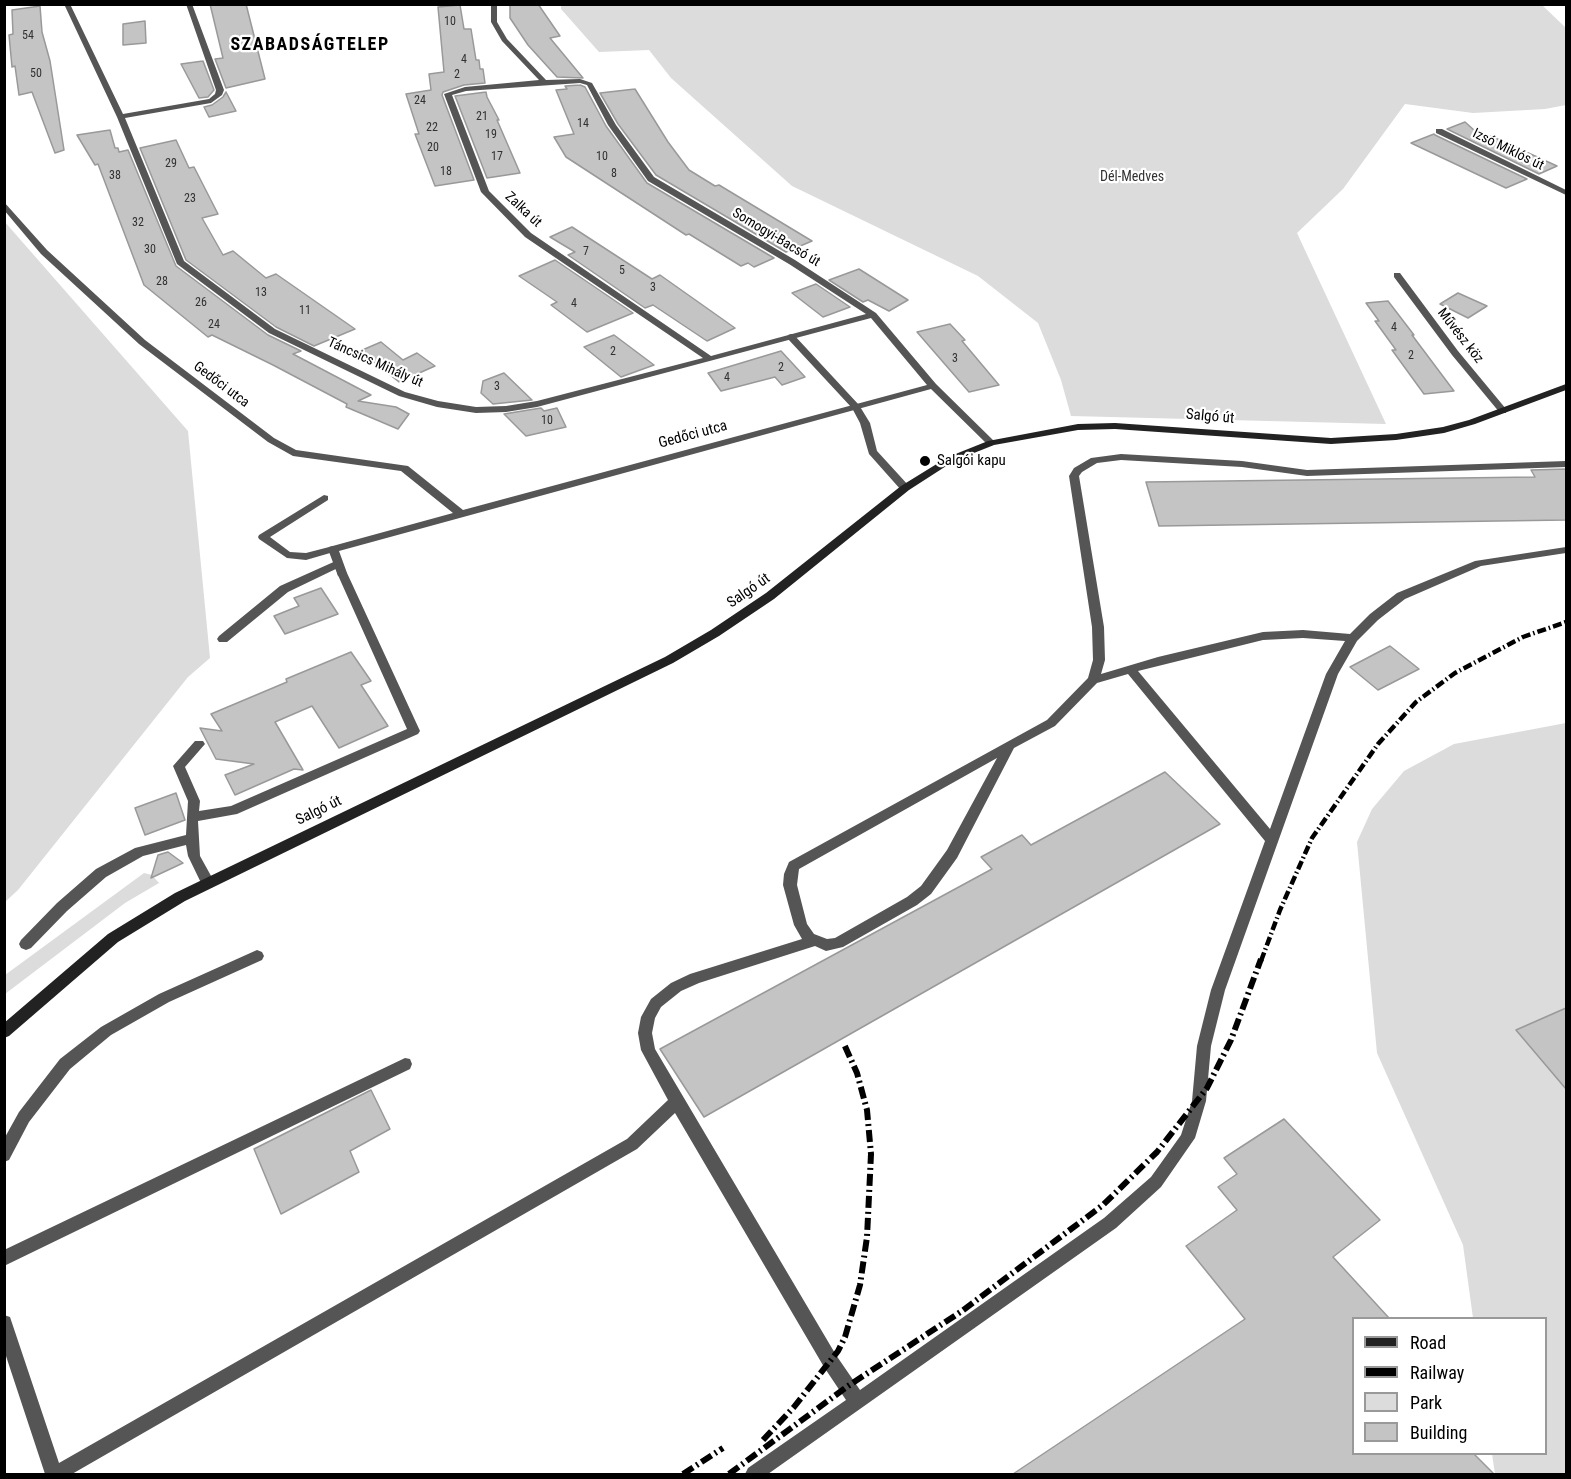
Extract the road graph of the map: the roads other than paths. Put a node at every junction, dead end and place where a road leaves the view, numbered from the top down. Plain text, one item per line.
1 (67, 4) edge
2 (189, 4) edge
3 (494, 4) edge
4 (544, 82) junction
5 (122, 117) junction
6 (1439, 131) dead end
7 (1566, 193) edge
8 (4, 204) edge
9 (1397, 275) dead end
10 (873, 315) junction
11 (791, 337) junction
12 (710, 359) junction
13 (933, 386) junction
14 (1566, 387) edge
15 (856, 407) junction
16 (1503, 411) junction
17 (991, 443) junction
18 (1566, 464) edge
19 (905, 488) junction
20 (324, 498) dead end
21 (461, 514) junction
22 (333, 549) junction
23 (1566, 550) edge
24 (340, 568) junction
25 (1353, 638) junction
26 (223, 639) dead end
27 (1130, 669) junction
28 (1093, 680) junction
29 (199, 744) dead end
30 (1010, 745) junction
31 (193, 817) junction
32 (191, 839) junction
33 (1271, 839) junction
34 (208, 883) junction
35 (814, 941) junction
36 (26, 944) dead end
37 (257, 956) dead end
38 (4, 1032) edge
39 (405, 1064) dead end
40 (678, 1102) junction
41 (4, 1155) edge
42 (4, 1258) edge
43 (4, 1323) edge
44 (858, 1402) junction
45 (55, 1474) edge
46 (753, 1474) edge

1 - 5 street, Táncsics Mihály út
2 - 5 street
3 - 4 street
4 - 10 street, Somogyi-Bacsó út
4 - 12 street, Zalka út
5 - 12 street, Táncsics Mihály út
6 - 7 street, Izsó Miklós út
8 - 21 street, Gedőci utca
9 - 16 street, Művész köz
10 - 11 street, Táncsics Mihály út
10 - 13 street, Somogyi-Bacsó út
11 - 12 street, Táncsics Mihály út
11 - 15 street
13 - 15 street, Gedőci utca
13 - 17 street, Somogyi-Bacsó út
14 - 16 main road, Salgó út
15 - 19 street
15 - 21 street, Gedőci utca
16 - 17 main road, Salgó út
17 - 19 main road, Salgó út
18 - 28 street
19 - 34 main road, Salgó út
20 - 22 street, Gedőci utca
21 - 22 street, Gedőci utca
22 - 24 street
23 - 25 street
24 - 26 street
24 - 31 street
25 - 27 street
25 - 33 street
27 - 28 street
27 - 33 street
28 - 30 street
29 - 31 street
30 - 35 street
30 - 35 street
31 - 32 street
32 - 34 street
32 - 36 street
33 - 44 street
34 - 38 main road, Salgó út
35 - 40 street
37 - 41 street
39 - 42 street
40 - 44 street
40 - 45 street
43 - 45 street
44 - 46 street

